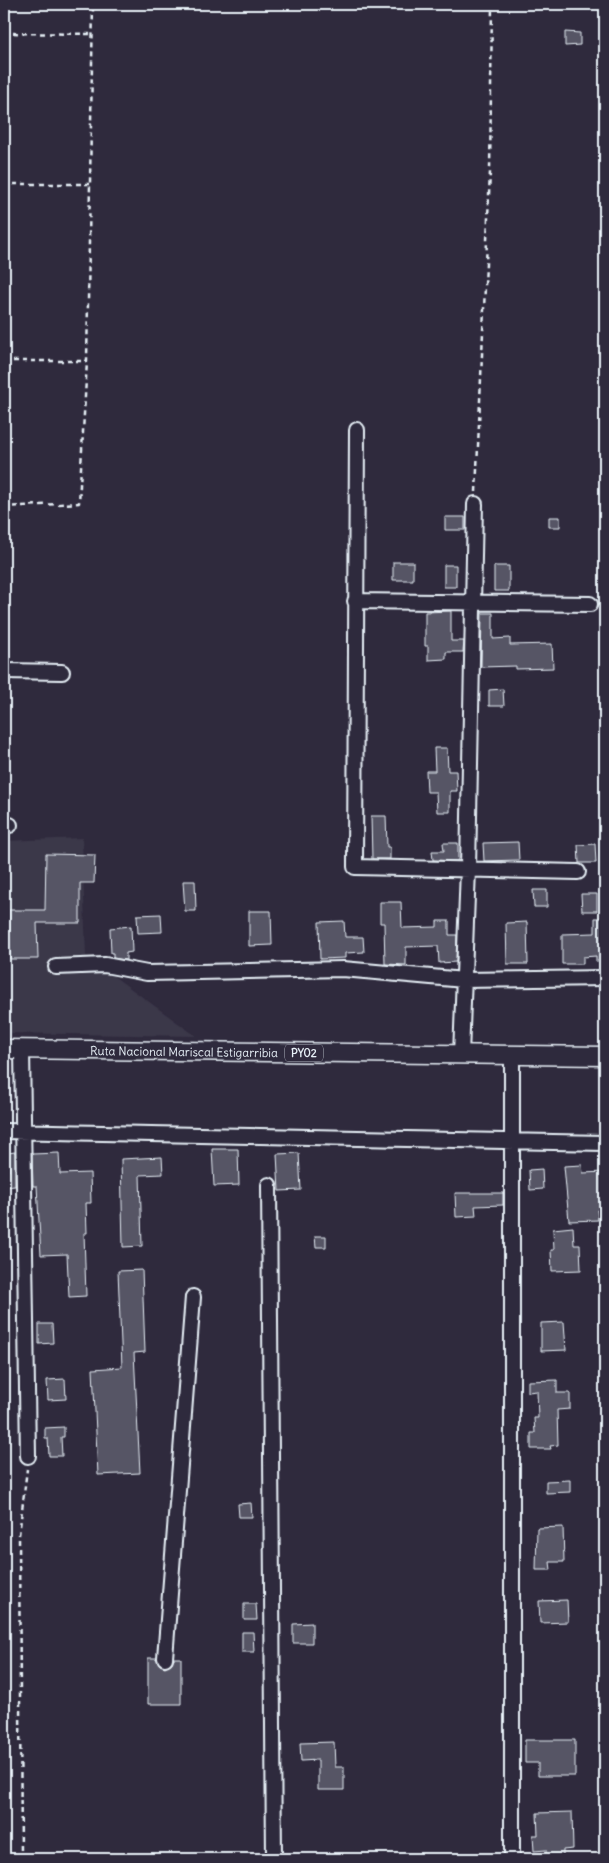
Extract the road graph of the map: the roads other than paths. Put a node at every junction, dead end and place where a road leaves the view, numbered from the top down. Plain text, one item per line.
1 (357, 430) dead end
2 (475, 504) road end
3 (355, 601) junction
4 (473, 602) junction
5 (590, 604) dead end
6 (4, 671) edge
7 (62, 672) dead end
8 (468, 869) junction
9 (578, 872) dead end
10 (56, 967) dead end
11 (605, 978) edge
12 (464, 980) junction
13 (4, 1049) edge
14 (22, 1049) junction
15 (461, 1054) junction
16 (512, 1055) junction
17 (605, 1056) edge
18 (4, 1131) edge
19 (24, 1132) junction
20 (513, 1141) junction
21 (605, 1143) edge
22 (269, 1186) dead end
23 (193, 1297) dead end
24 (28, 1456) road end
25 (165, 1658) dead end
26 (274, 1859) edge
27 (512, 1859) edge

1 - 3 street
2 - 4 street
3 - 4 street
3 - 8 street
4 - 5 street
4 - 8 street
6 - 7 street
8 - 9 street
8 - 12 street
10 - 12 street
11 - 12 street
12 - 15 street
13 - 14 main road, Ruta Nacional Mariscal Estigarribia / PY02
14 - 15 main road, Ruta Nacional Mariscal Estigarribia / PY02
14 - 19 street
15 - 16 main road, Ruta Nacional Mariscal Estigarribia / PY02
16 - 17 main road, Ruta Nacional Mariscal Estigarribia / PY02
16 - 20 street
18 - 19 street
19 - 20 street
19 - 24 street
20 - 21 street
20 - 27 street
22 - 26 street
23 - 25 street

